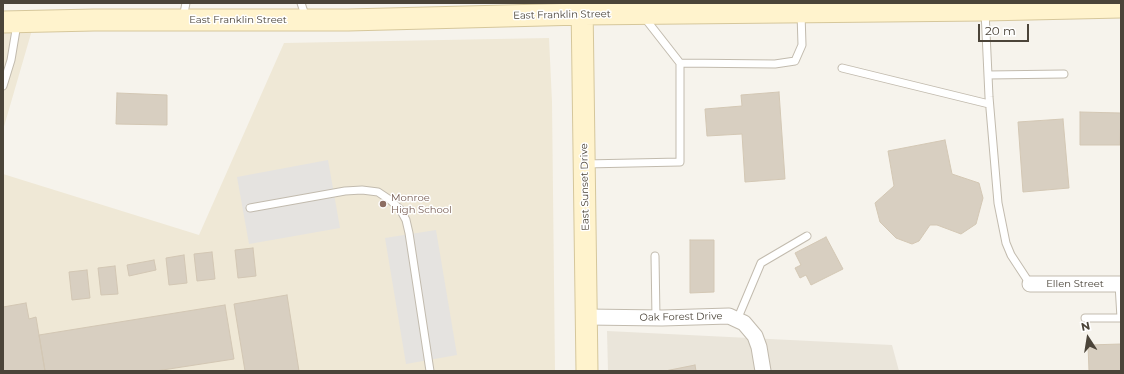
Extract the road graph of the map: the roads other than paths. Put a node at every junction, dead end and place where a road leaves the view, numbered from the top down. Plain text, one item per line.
1 (944, 7) edge
2 (984, 7) edge
3 (1121, 7) edge
4 (583, 9) edge
5 (304, 11) edge
6 (184, 12) edge
7 (801, 12) junction
8 (642, 14) junction
9 (10, 21) edge
10 (680, 63) junction
11 (842, 68) dead end
12 (1064, 74) dead end
13 (988, 75) junction
14 (3, 86) edge
15 (989, 104) junction
16 (585, 164) junction
17 (250, 208) dead end
18 (807, 236) dead end
19 (656, 256) dead end
20 (1030, 284) joint
21 (1120, 284) edge
22 (587, 317) junction
23 (656, 318) junction
24 (1085, 318) dead end
25 (1121, 318) edge
26 (737, 320) junction
27 (430, 371) edge
28 (588, 371) edge
29 (763, 371) edge

1 - 2 main road, East Franklin Street
1 - 7 main road, East Franklin Street
2 - 3 main road, East Franklin Street
2 - 13 lane
4 - 5 main road, East Franklin Street
4 - 8 main road, East Franklin Street
4 - 16 main road, East Sunset Drive
5 - 6 main road, East Franklin Street
6 - 9 main road, East Franklin Street
7 - 8 main road, East Franklin Street
7 - 10 lane
8 - 10 lane
9 - 14 lane
10 - 16 lane
11 - 15 lane
12 - 13 lane
13 - 15 lane
15 - 20 lane
16 - 22 main road, East Sunset Drive
17 - 27 lane
18 - 26 lane
19 - 23 lane
20 - 21 street, Ellen Street
21 - 25 lane
22 - 23 street, Oak Forest Drive
22 - 28 main road, East Sunset Drive
23 - 26 street, Oak Forest Drive
24 - 25 lane
26 - 29 street, Oak Forest Drive

